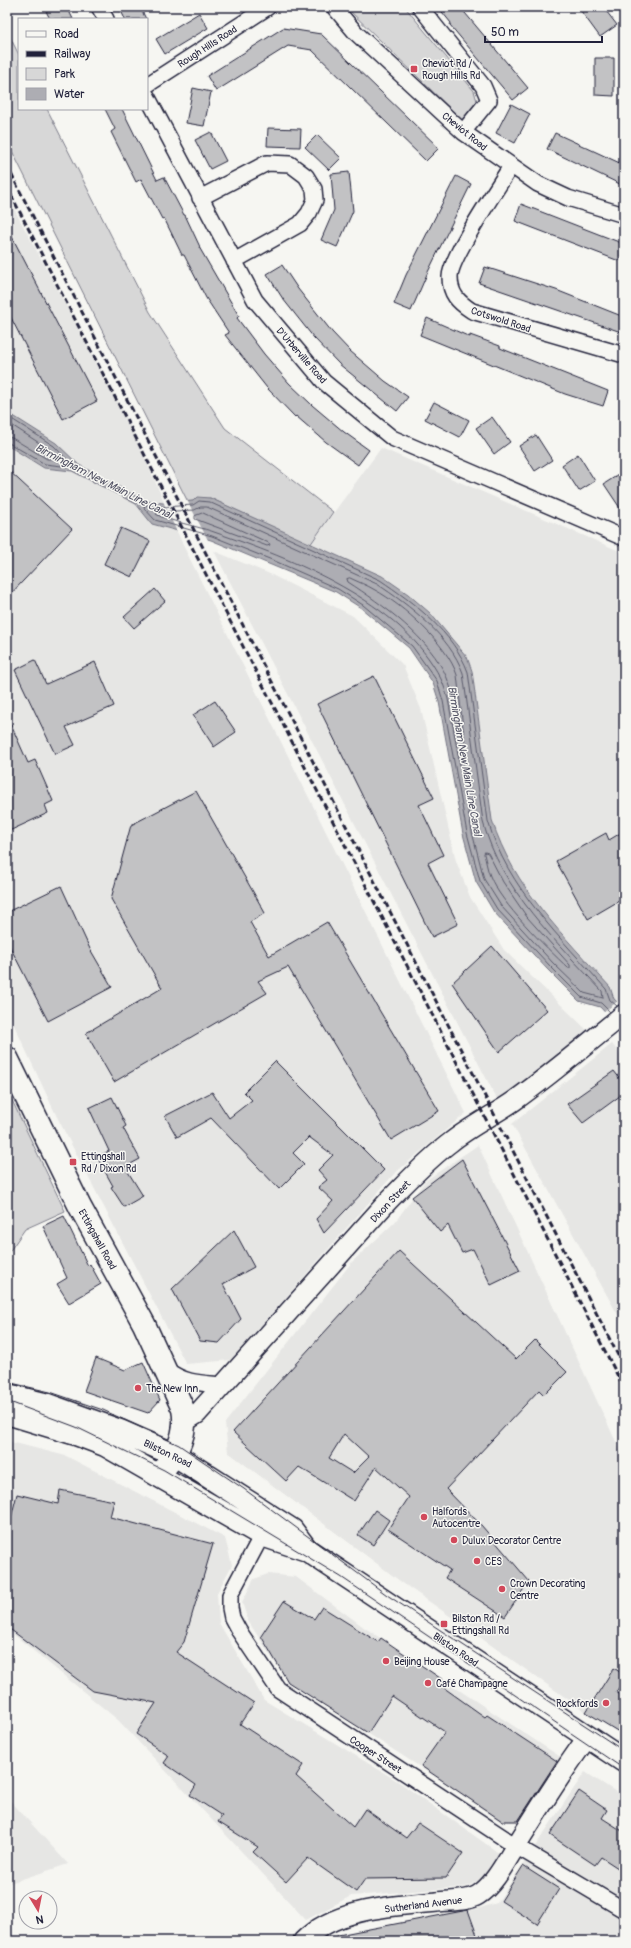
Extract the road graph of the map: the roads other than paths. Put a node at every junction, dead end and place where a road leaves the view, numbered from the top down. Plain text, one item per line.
1 (99, 7) edge
2 (268, 7) edge
3 (334, 7) edge
4 (420, 7) edge
5 (250, 11) edge
6 (105, 18) edge
7 (148, 84) edge
8 (148, 98) edge
9 (463, 132) junction
10 (511, 166) junction
11 (200, 198) junction
12 (624, 215) edge
13 (234, 261) junction
14 (624, 355) edge
15 (624, 538) edge
16 (624, 1014) edge
17 (7, 1058) edge
18 (167, 1370) junction
19 (224, 1385) junction
20 (7, 1395) edge
21 (7, 1413) edge
22 (186, 1422) junction
23 (175, 1454) junction
24 (158, 1475) junction
25 (262, 1535) junction
26 (308, 1550) junction
27 (587, 1738) junction
28 (624, 1761) edge
29 (516, 1846) junction
30 (624, 1910) edge
31 (304, 1940) edge

1 - 6 street
2 - 5 street, Rough Hills Road
3 - 9 street, Cheviot Road
4 - 9 street
5 - 7 street, Rough Hills Road
8 - 11 street, D'Urberville Road
9 - 10 street, Cheviot Road
10 - 12 street, Cheviot Road
10 - 14 street, Cotswold Road
11 - 13 street, D'Urberville Road
11 - 13 street
13 - 15 street, D'Urberville Road
16 - 19 street, Dixon Street
17 - 18 main road, Ettingshall Road
18 - 19 street
18 - 22 main road, Ettingshall Road
19 - 22 street, Dixon Street
20 - 23 main road, Bilston Road
21 - 24 main road, Bilston Road
22 - 23 main road
23 - 24 main road
23 - 26 main road, Bilston Road
24 - 25 main road, Bilston Road
25 - 26 main road, Bilston Road
25 - 29 street, Cooper Street
26 - 27 main road, Bilston Road
27 - 28 main road, Bilston Road
27 - 29 street, Sutherland Avenue
29 - 30 street, Cooper Street
29 - 31 street, Sutherland Avenue

